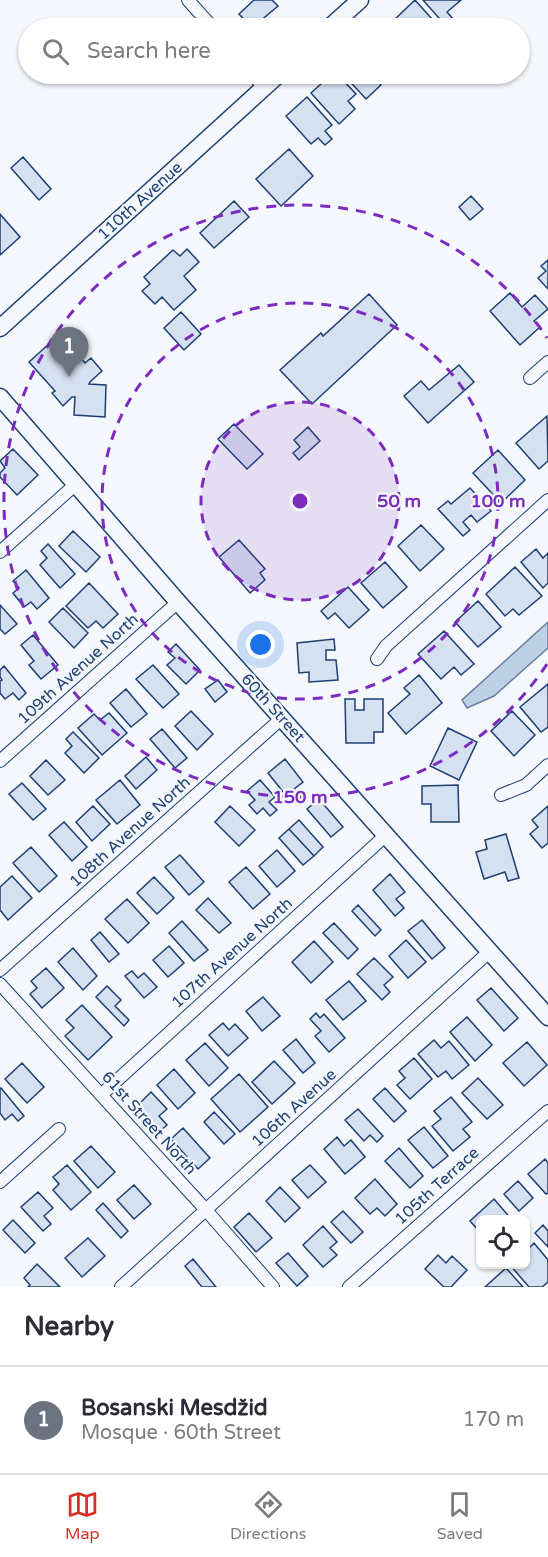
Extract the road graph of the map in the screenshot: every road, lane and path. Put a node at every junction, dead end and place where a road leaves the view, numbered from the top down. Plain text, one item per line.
1 (188, 0) edge
2 (360, 0) edge
3 (204, 18) edge
4 (340, 18) edge
5 (261, 84) edge
6 (267, 84) edge
7 (264, 87) junction
8 (0, 328) edge
9 (548, 362) edge
10 (530, 378) dead end
11 (0, 398) edge
12 (76, 484) junction
13 (548, 500) edge
14 (0, 552) edge
15 (178, 602) junction
16 (377, 659) dead end
17 (282, 718) junction
18 (0, 761) edge
19 (548, 765) edge
20 (501, 795) dead end
21 (385, 836) junction
22 (489, 952) junction
23 (0, 970) edge
24 (0, 984) edge
25 (548, 1017) edge
26 (101, 1095) junction
27 (548, 1111) edge
28 (59, 1130) dead end
29 (0, 1182) edge
30 (206, 1210) junction
31 (121, 1287) edge
32 (273, 1287) edge
33 (349, 1287) edge

1 - 3 street
2 - 4 street
5 - 7 street
6 - 7 street, 110th Avenue
7 - 8 street, 110th Avenue
9 - 10 street
11 - 12 street, 60th Street
12 - 14 street
12 - 15 street, 60th Street
13 - 16 street
15 - 17 street, 60th Street
15 - 18 street, 109th Avenue North
17 - 21 street, 60th Street
17 - 23 street, 108th Avenue North
19 - 20 street
21 - 22 street, 60th Street
21 - 26 street, 107th Avenue North
22 - 25 street, 60th Street
22 - 30 street, 106th Avenue
24 - 26 street, 61st Street North
26 - 30 street, 61st Street North
27 - 33 street, 105th Terrace
28 - 29 street
30 - 31 street, 106th Avenue
30 - 32 street, 61st Street North

